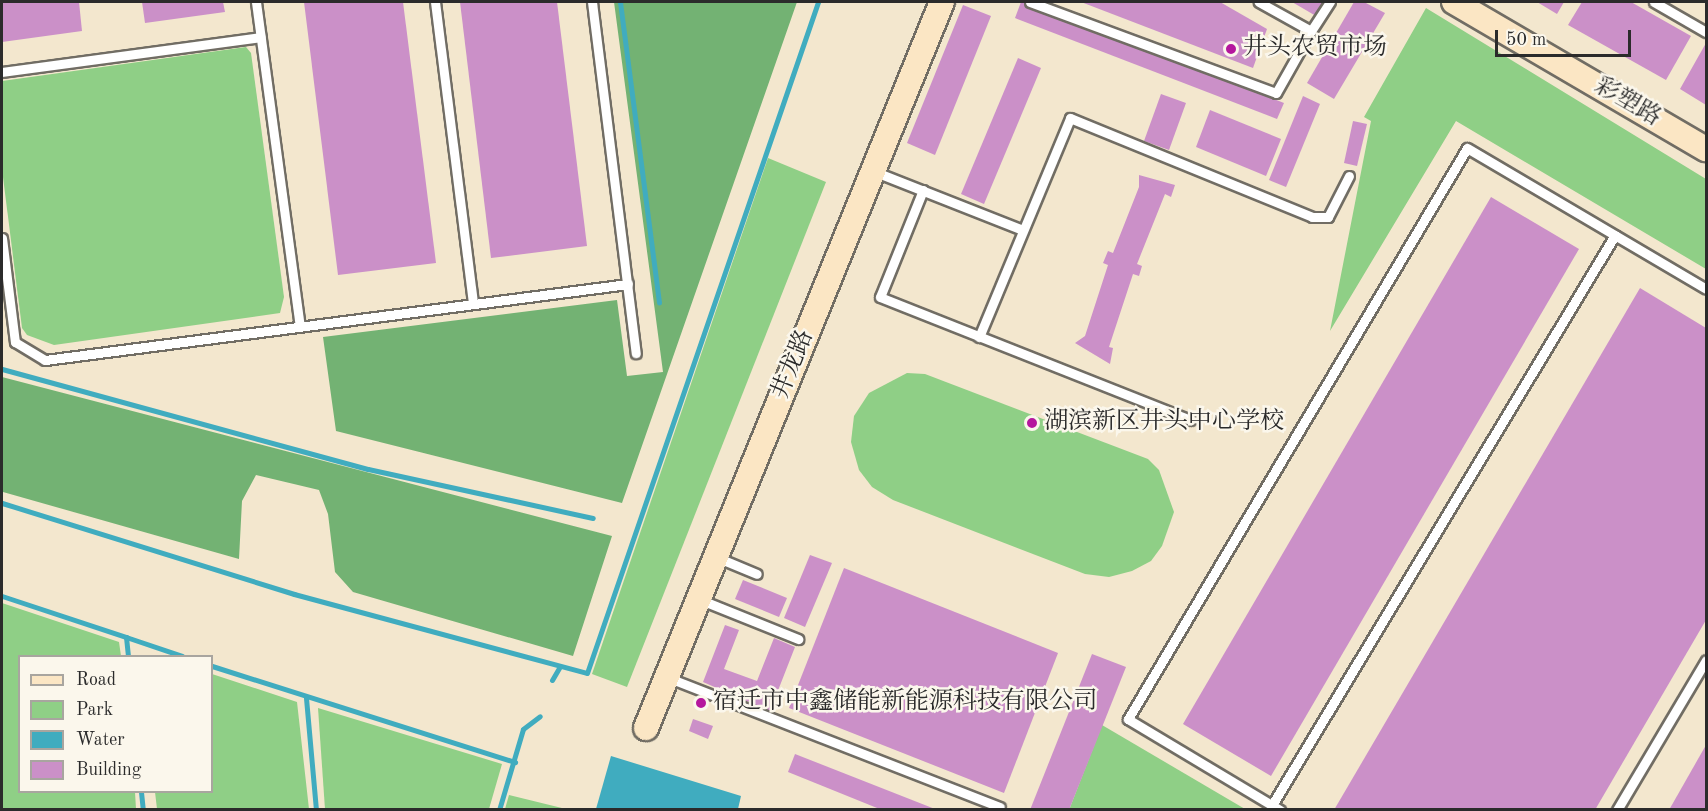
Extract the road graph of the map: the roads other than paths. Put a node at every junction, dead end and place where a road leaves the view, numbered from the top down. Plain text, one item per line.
1 (256, 2) edge
2 (435, 2) edge
3 (592, 2) edge
4 (942, 2) edge
5 (1030, 2) edge
6 (1259, 2) edge
7 (1330, 2) edge
8 (1454, 2) edge
9 (1654, 2) edge
10 (1311, 31) junction
11 (1707, 32) edge
12 (261, 37) junction
13 (2, 72) edge
14 (1707, 149) edge
15 (873, 171) junction
16 (1349, 176) dead end
17 (923, 190) junction
18 (1023, 230) junction
19 (1615, 235) junction
20 (2, 238) edge
21 (628, 285) junction
22 (1707, 289) edge
23 (473, 303) junction
24 (300, 326) junction
25 (979, 336) junction
26 (636, 353) dead end
27 (1190, 420) dead end
28 (716, 557) junction
29 (757, 574) dead end
30 (699, 599) junction
31 (798, 639) dead end
32 (1707, 660) edge
33 (666, 678) junction
34 (646, 728) dead end
35 (1000, 807) dead end
36 (1276, 807) edge
37 (1617, 810) edge

1 - 12 lane
2 - 23 lane
3 - 21 lane
4 - 15 street, 井龙路
5 - 10 lane
6 - 10 lane
7 - 10 lane
8 - 14 street, 彩塑路
9 - 11 lane
12 - 13 lane
12 - 24 lane
15 - 17 lane
15 - 28 street, 井龙路
16 - 18 lane
17 - 18 lane
17 - 25 lane
18 - 25 lane
19 - 22 lane
19 - 36 lane
19 - 36 lane
20 - 24 lane
21 - 23 lane
21 - 26 lane
23 - 24 lane
25 - 27 lane
28 - 29 lane
28 - 30 street, 井龙路
30 - 31 lane
30 - 33 street, 井龙路
32 - 37 lane
33 - 34 street, 井龙路
33 - 35 lane

